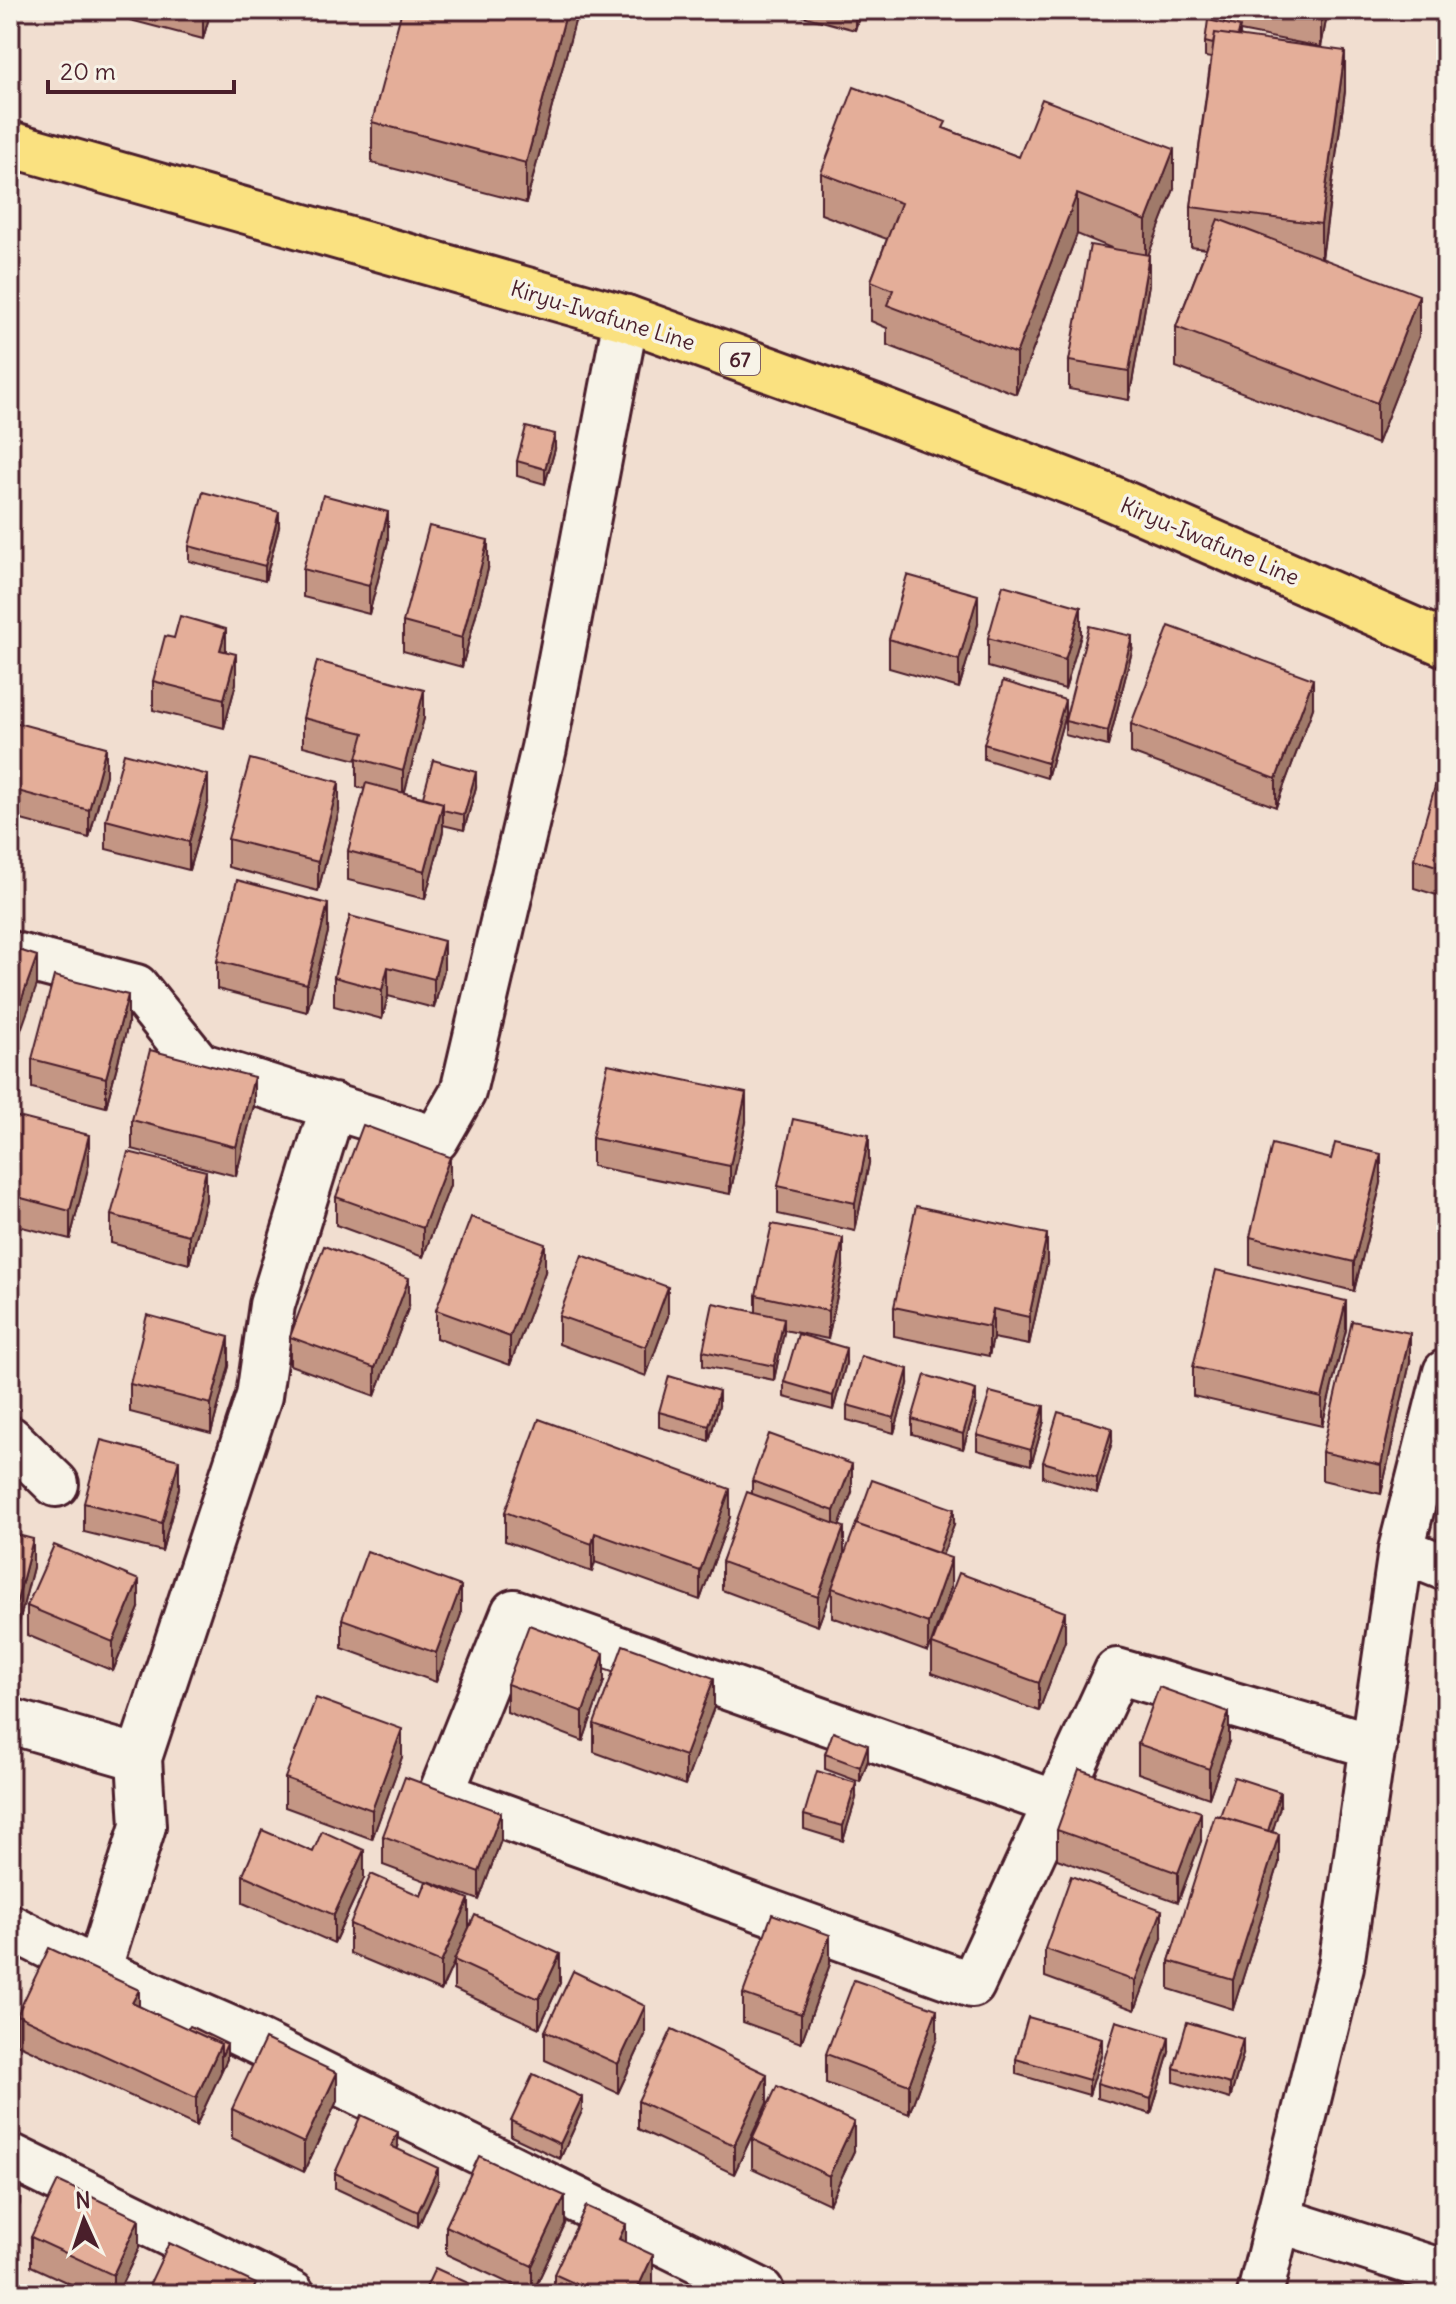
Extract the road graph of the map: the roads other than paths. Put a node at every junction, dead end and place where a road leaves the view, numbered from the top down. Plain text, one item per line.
1 (10, 144) edge
2 (626, 318) junction
3 (1446, 644) edge
4 (10, 954) edge
5 (333, 1106) junction
6 (1446, 1372) edge
7 (10, 1439) edge
8 (56, 1484) dead end
9 (1401, 1550) junction
10 (1446, 1568) edge
11 (10, 1721) edge
12 (1374, 1746) junction
13 (139, 1758) junction
14 (1056, 1803) junction
15 (10, 1927) edge
16 (98, 1971) junction
17 (10, 2156) edge
18 (1279, 2220) junction
19 (1420, 2277) edge
20 (292, 2294) edge
21 (758, 2294) edge
22 (1260, 2294) edge

1 - 2 main road, Kiryu-Iwafune Line / 67
2 - 3 main road, Kiryu-Iwafune Line / 67
2 - 5 street
4 - 5 street
5 - 13 street
6 - 9 street
7 - 8 street
9 - 10 street
9 - 12 street
11 - 13 street
12 - 14 street
12 - 18 street
13 - 16 street
14 - 14 street
15 - 16 street
16 - 21 street
17 - 20 street
18 - 19 street
18 - 22 street

